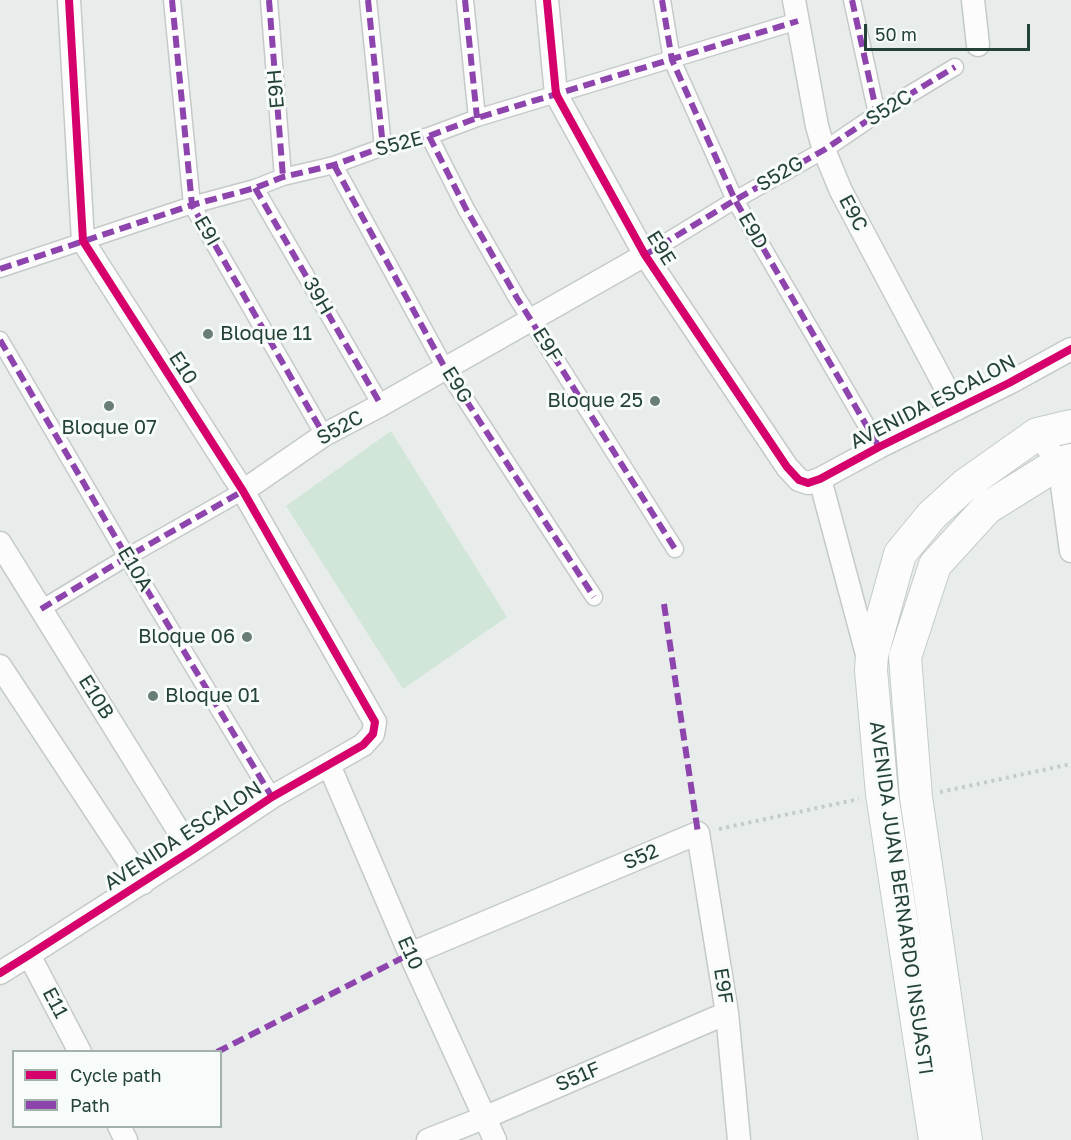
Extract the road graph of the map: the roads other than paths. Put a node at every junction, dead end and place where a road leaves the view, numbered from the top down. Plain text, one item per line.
1 (69, 0) edge
2 (172, 0) edge
3 (269, 0) edge
4 (368, 0) edge
5 (465, 0) edge
6 (547, 0) edge
7 (663, 0) edge
8 (852, 0) edge
9 (973, 0) edge
10 (796, 11) edge
11 (978, 45) dead end
12 (672, 60) junction
13 (955, 67) dead end
14 (556, 94) junction
15 (877, 114) junction
16 (477, 118) junction
17 (429, 136) junction
18 (382, 147) junction
19 (824, 150) junction
20 (334, 165) junction
21 (283, 177) junction
22 (255, 188) junction
23 (735, 200) junction
24 (192, 205) junction
25 (83, 241) junction
26 (645, 255) junction
27 (0, 269) edge
28 (531, 320) junction
29 (0, 340) edge
30 (1071, 349) edge
31 (445, 368) junction
32 (381, 405) junction
33 (957, 409) junction
34 (1071, 426) edge
35 (1037, 434) junction
36 (324, 435) junction
37 (879, 447) junction
38 (1065, 462) edge
39 (814, 481) junction
40 (243, 491) junction
41 (0, 543) edge
42 (675, 549) dead end
43 (1071, 551) edge
44 (127, 557) junction
45 (594, 597) dead end
46 (41, 609) junction
47 (0, 666) edge
48 (871, 670) junction
49 (375, 722) joint
50 (329, 765) junction
51 (272, 797) junction
52 (698, 833) joint
53 (191, 852) junction
54 (143, 883) junction
55 (410, 954) junction
56 (29, 955) junction
57 (0, 973) edge
58 (727, 1013) junction
59 (79, 1050) edge
60 (486, 1117) junction
61 (428, 1140) edge
62 (495, 1140) edge
63 (738, 1140) edge
64 (935, 1140) edge
65 (966, 1140) edge

1 - 25 street, E10
2 - 24 street, E9I
3 - 21 street, E9H
4 - 18 street
5 - 16 street
6 - 14 street, E9E
7 - 12 street, E9D
8 - 15 street
9 - 11 street
10 - 12 street, S52E
10 - 19 street, E9C
12 - 14 street, S52E
12 - 23 street, E9D
13 - 15 street, S52C
14 - 16 street, S52E
14 - 26 street, E9E
15 - 19 street, S52C
16 - 17 street, S52E
17 - 18 street, S52E
17 - 28 street, E9F
18 - 20 street, S52E
19 - 23 street, S52G
19 - 33 street, E9C
20 - 21 street, S52E
20 - 31 street, E9G
21 - 22 street, S52E
22 - 24 street, S52E
22 - 32 street, 39H
23 - 26 street, S52G
23 - 37 street, E9D
24 - 25 street, S52E
24 - 36 street, E9I
25 - 27 street, S52E
25 - 40 street, E10
26 - 28 street, S52C
26 - 39 street, E9E
28 - 31 street, S52C
28 - 42 street, E9F
29 - 44 street, E10A
30 - 33 street, AVENIDA ESCALON
31 - 32 street, S52C
31 - 45 street, E9G
32 - 36 street, S52C
33 - 37 street, AVENIDA ESCALON
34 - 35 main road, AVENIDA JUAN BERNARDO INSUASTI
35 - 38 street
35 - 48 main road, AVENIDA JUAN BERNARDO INSUASTI
36 - 40 street, S52C
37 - 39 street, AVENIDA ESCALON
38 - 43 street
38 - 65 main road, AVENIDA JUAN BERNARDO INSUASTI
39 - 48 street
40 - 44 street, S52C
40 - 49 street, E10
41 - 46 street, E10B
44 - 46 street, S52C
44 - 51 street, E10A
46 - 53 street, E10B
47 - 54 street
48 - 64 main road, AVENIDA JUAN BERNARDO INSUASTI
49 - 50 street, AVENIDA ESCALON
50 - 51 street, AVENIDA ESCALON
50 - 55 street, E10
51 - 53 street, AVENIDA ESCALON
52 - 55 street, S52
52 - 58 street, E9F
53 - 54 street, AVENIDA ESCALON
54 - 56 street, AVENIDA ESCALON
55 - 60 street, E10
56 - 57 street, AVENIDA ESCALON
56 - 59 street, E11
58 - 60 street, S51F
58 - 63 street, E9F
60 - 61 street, S51F
60 - 62 street, E10

